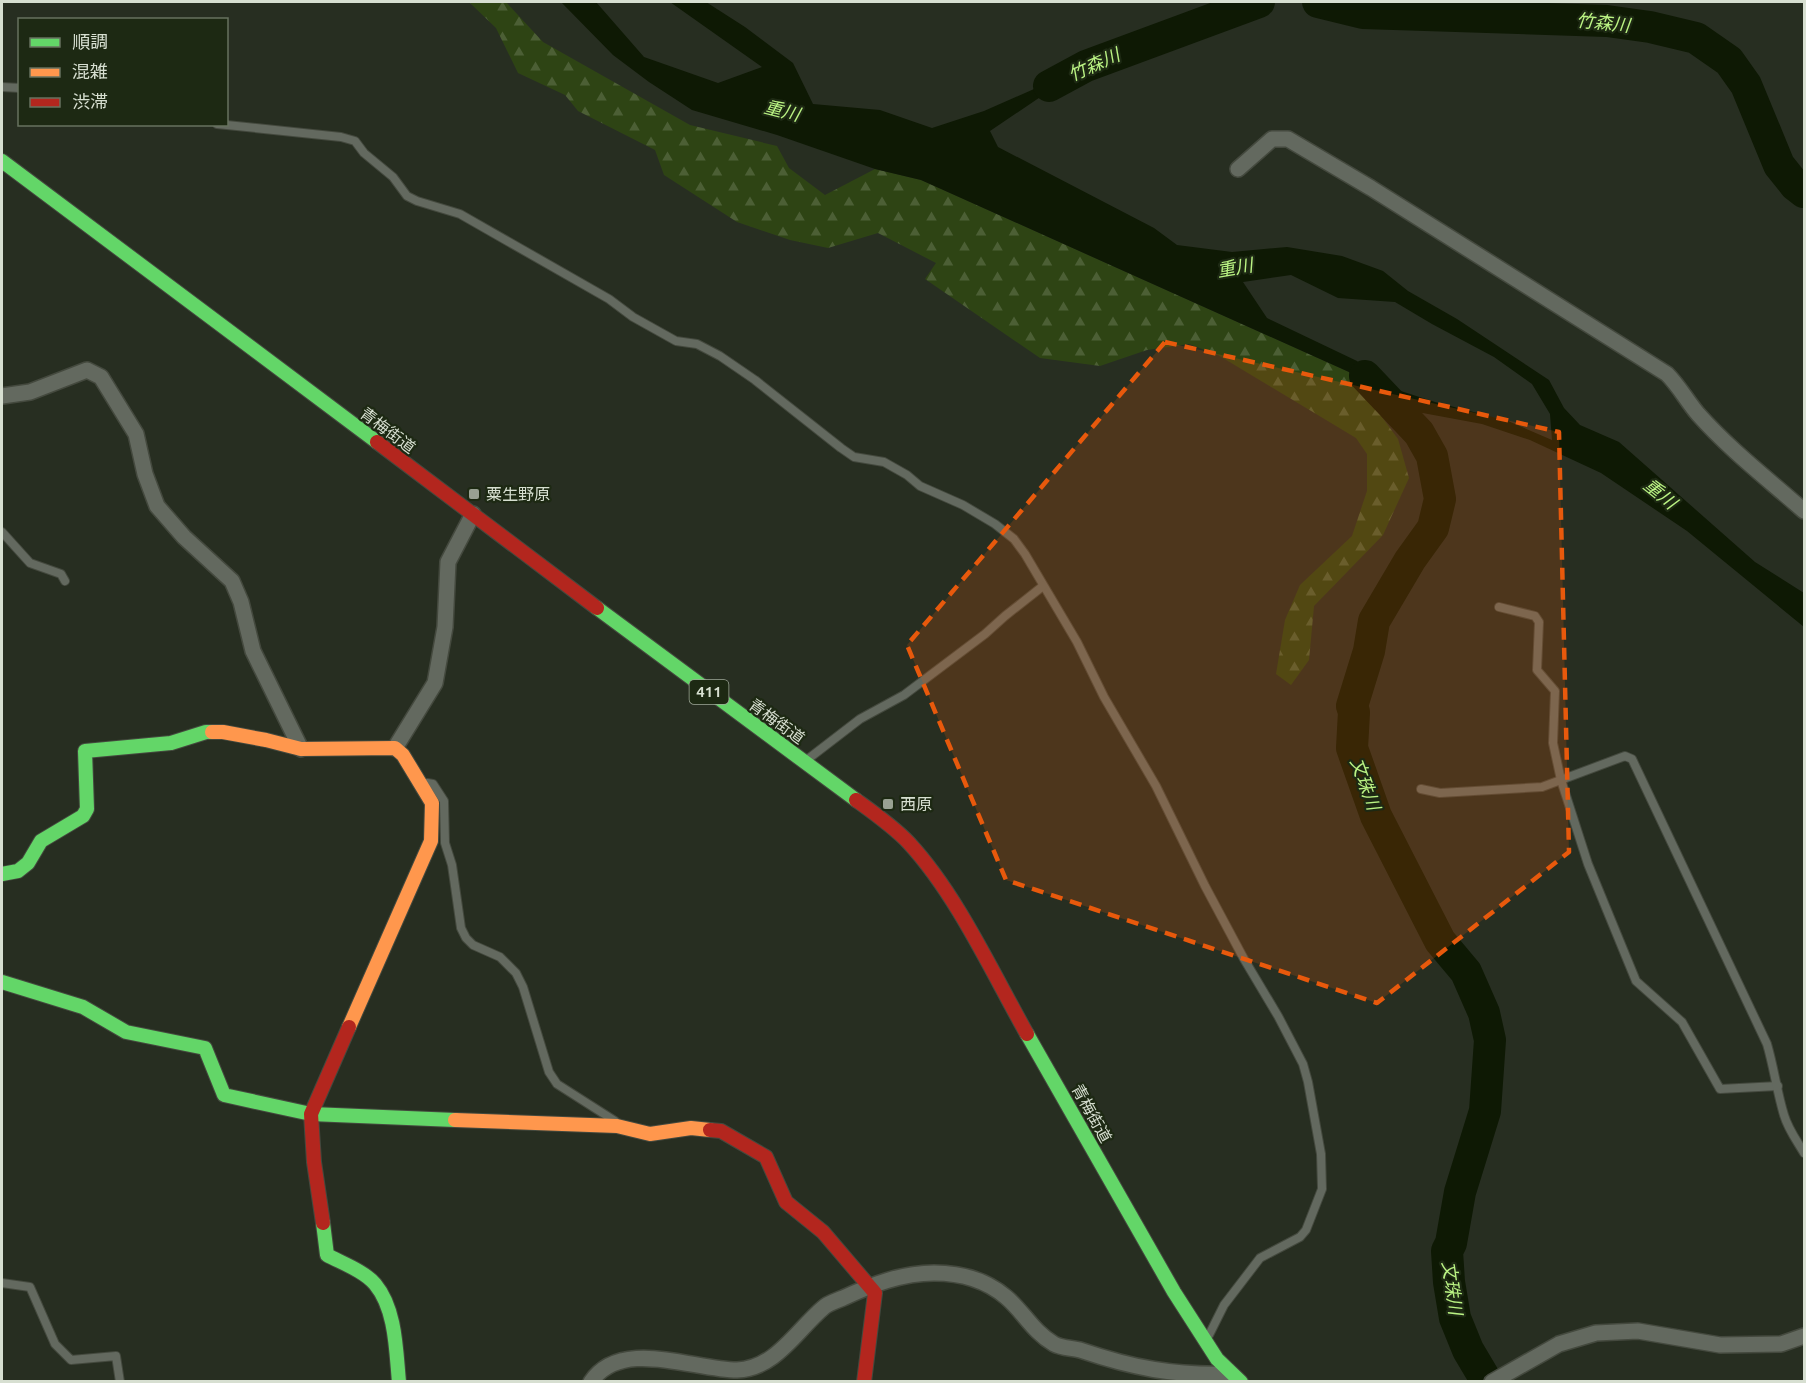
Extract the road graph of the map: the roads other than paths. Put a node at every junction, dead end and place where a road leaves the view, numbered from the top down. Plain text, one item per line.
1 (2, 87) edge
2 (18, 87) edge
3 (228, 125) edge
4 (2, 161) edge
5 (1238, 170) dead end
6 (2, 396) edge
7 (1804, 511) edge
8 (473, 514) junction
9 (2, 532) edge
10 (65, 581) dead end
11 (1043, 586) junction
12 (1499, 606) dead end
13 (395, 748) junction
14 (302, 750) junction
15 (805, 761) junction
16 (1561, 780) junction
17 (419, 783) junction
18 (1421, 789) dead end
19 (2, 874) edge
20 (2, 981) edge
21 (1778, 1086) junction
22 (311, 1113) junction
23 (617, 1126) junction
24 (1804, 1153) edge
25 (2, 1283) edge
26 (870, 1285) junction
27 (1804, 1336) edge
28 (1205, 1341) junction
29 (1236, 1378) edge
30 (120, 1382) edge
31 (399, 1382) edge
32 (591, 1382) edge
33 (864, 1382) edge
34 (1492, 1382) edge

1 - 2 lane
3 - 11 lane
4 - 8 main road, 青梅街道 / 411
5 - 7 street
6 - 14 street
8 - 13 street
8 - 15 main road, 青梅街道 / 411
9 - 10 lane
11 - 15 lane
11 - 28 lane
12 - 16 lane
13 - 14 main road
13 - 17 main road
14 - 19 main road
15 - 28 main road, 青梅街道 / 411
16 - 18 lane
16 - 21 lane
16 - 21 lane
17 - 22 main road
17 - 23 lane
20 - 22 main road
21 - 24 lane
22 - 23 main road
22 - 31 main road
23 - 26 main road
25 - 30 lane
26 - 29 street
26 - 32 street
26 - 33 main road
27 - 34 street
28 - 29 main road, 青梅街道 / 411

